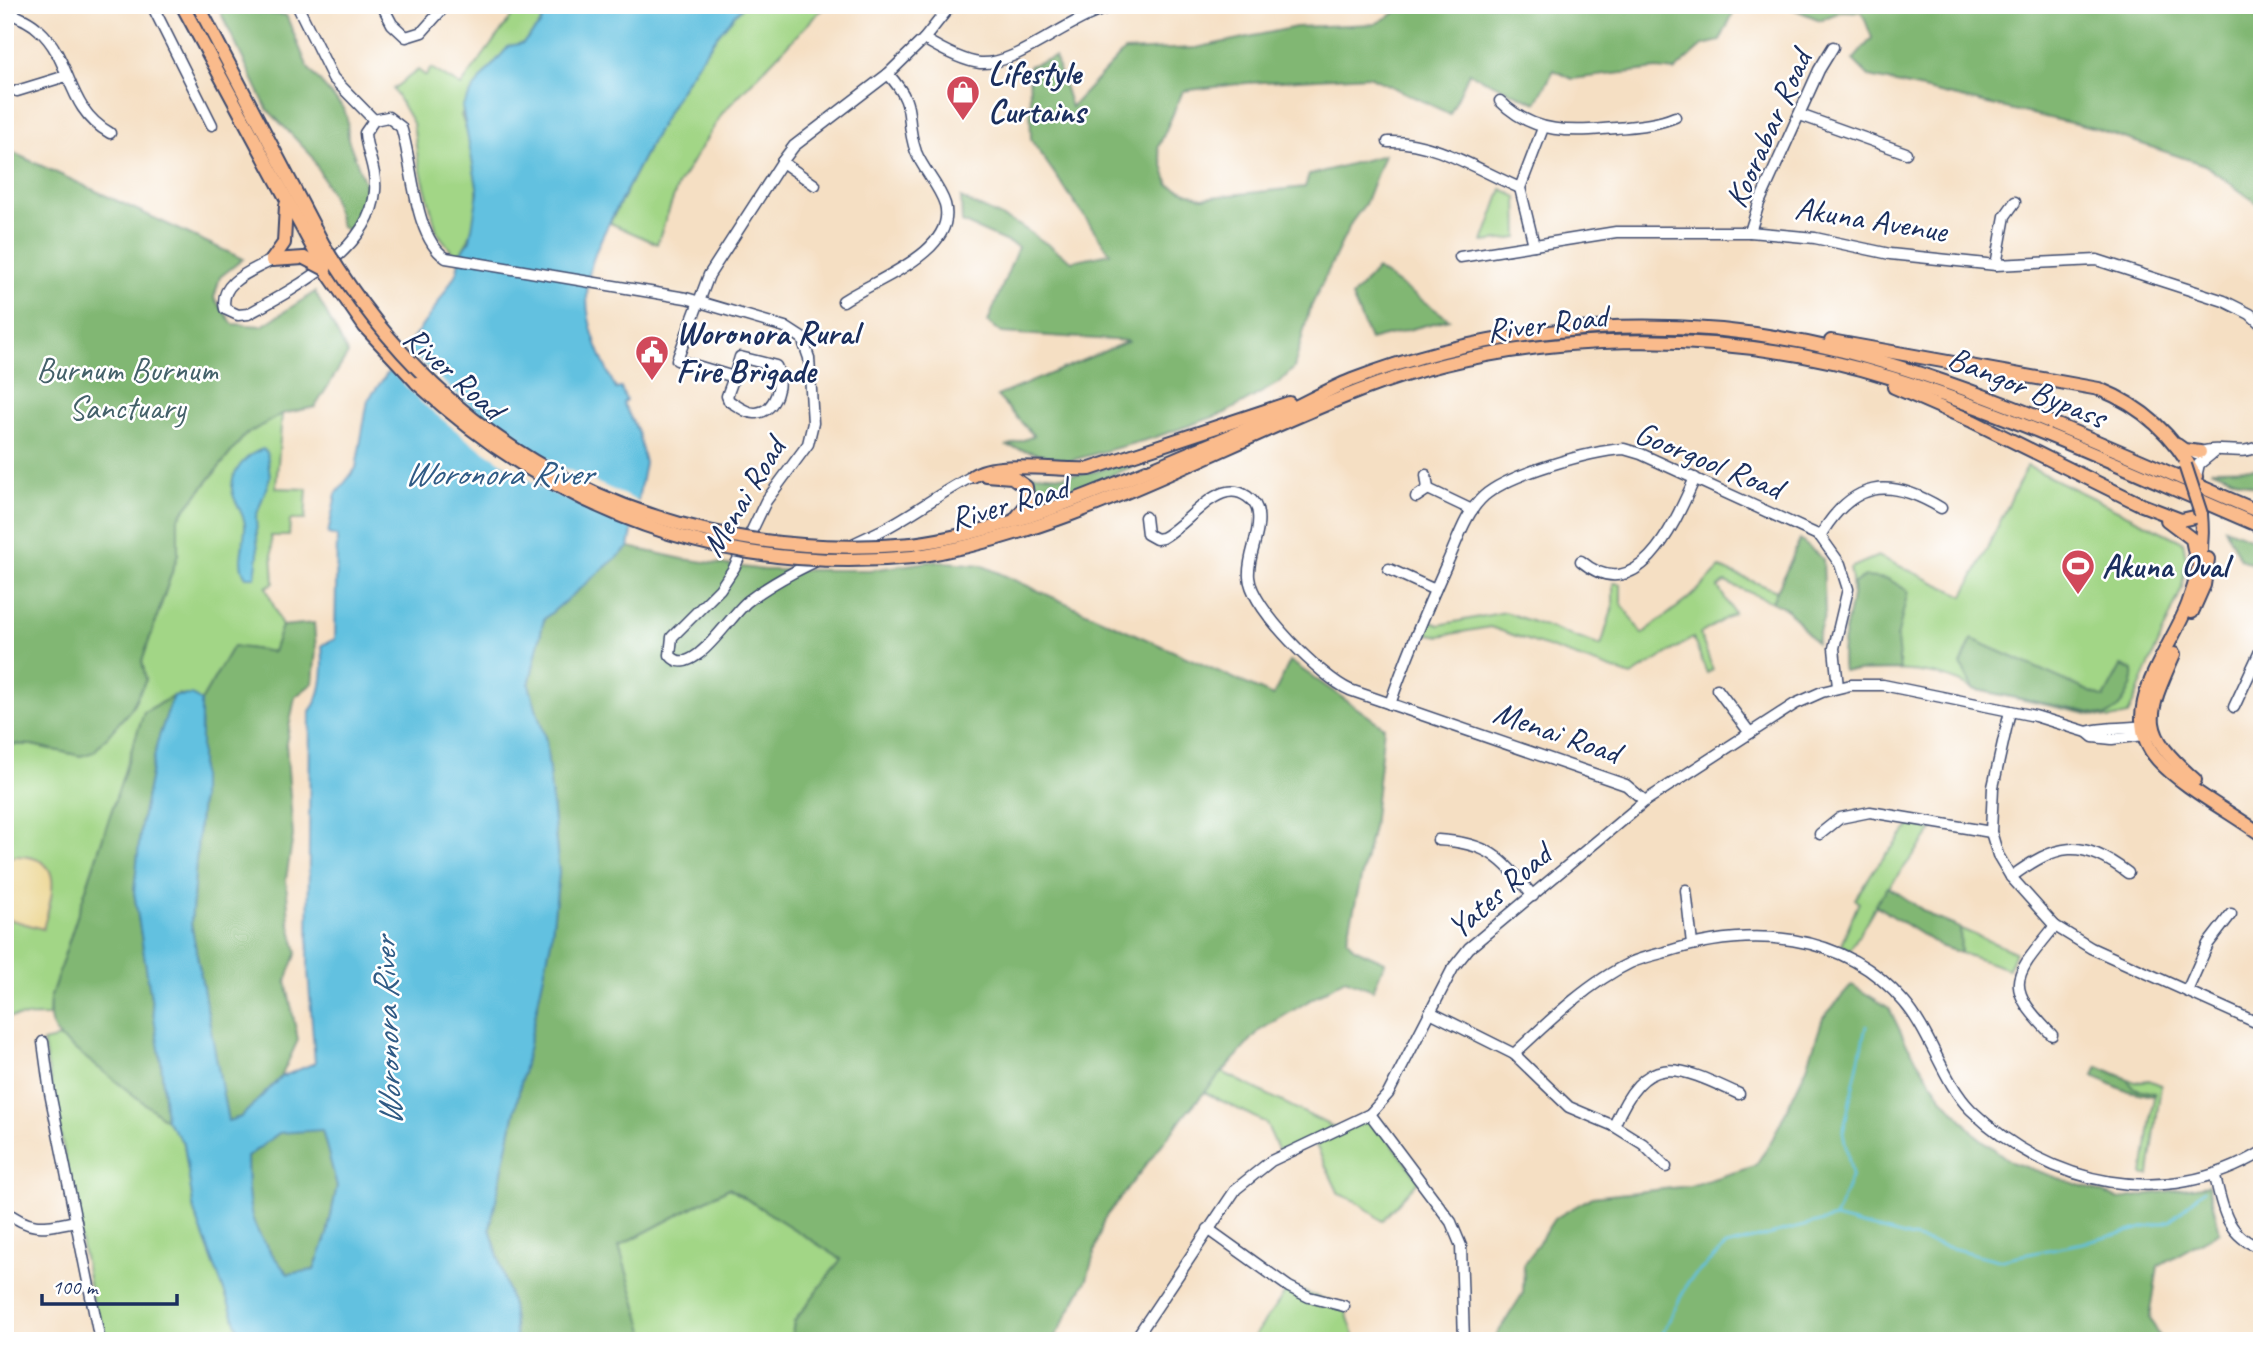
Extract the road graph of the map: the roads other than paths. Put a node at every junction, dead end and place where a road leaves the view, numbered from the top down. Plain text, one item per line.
1 (152, 5) edge
2 (182, 5) edge
3 (198, 5) edge
4 (297, 5) edge
5 (382, 5) edge
6 (446, 5) edge
7 (951, 5) edge
8 (1121, 5) edge
9 (1142, 5) edge
10 (1195, 5) edge
11 (5, 11) edge
12 (924, 39) junction
13 (1833, 47) dead end
14 (888, 74) junction
15 (66, 76) junction
16 (18, 91) dead end
17 (1500, 101) dead end
18 (358, 102) junction
19 (1800, 115) junction
20 (388, 117) junction
21 (1675, 117) dead end
22 (374, 120) junction
23 (212, 125) dead end
24 (1543, 128) junction
25 (110, 133) dead end
26 (365, 133) junction
27 (1388, 142) dead end
28 (1906, 153) dead end
29 (782, 162) junction
30 (815, 186) dead end
31 (1520, 188) junction
32 (286, 200) junction
33 (2015, 202) dead end
34 (1750, 232) junction
35 (1534, 245) junction
36 (313, 251) junction
37 (1460, 257) dead end
38 (272, 260) junction
39 (1996, 265) junction
40 (843, 301) dead end
41 (697, 302) junction
42 (2262, 325) edge
43 (1765, 335) junction
44 (1783, 354) junction
45 (734, 377) junction
46 (1312, 397) junction
47 (2174, 442) junction
48 (2262, 444) edge
49 (2228, 450) junction
50 (2200, 452) junction
51 (2191, 468) junction
52 (1426, 475) dead end
53 (973, 476) junction
54 (1695, 478) junction
55 (1428, 489) junction
56 (1416, 497) dead end
57 (2142, 505) junction
58 (1941, 508) dead end
59 (1472, 510) junction
60 (2262, 513) edge
61 (2202, 514) junction
62 (1145, 517) dead end
63 (1008, 525) junction
64 (2262, 527) edge
65 (1820, 536) junction
66 (913, 550) junction
67 (1581, 561) dead end
68 (1389, 569) dead end
69 (2195, 580) junction
70 (1435, 590) junction
71 (2262, 647) edge
72 (2259, 659) edge
73 (1838, 687) junction
74 (1717, 689) dead end
75 (1390, 704) junction
76 (2234, 706) dead end
77 (2010, 711) junction
78 (2147, 730) junction
79 (1751, 733) junction
80 (1645, 801) junction
81 (1991, 832) junction
82 (1820, 834) dead end
83 (2262, 835) edge
84 (1438, 840) dead end
85 (2127, 873) dead end
86 (2011, 877) junction
87 (1686, 890) dead end
88 (1533, 896) junction
89 (2231, 914) dead end
90 (2054, 926) junction
91 (1692, 944) junction
92 (2187, 991) junction
93 (1430, 1013) junction
94 (2262, 1025) edge
95 (2052, 1035) dead end
96 (43, 1042) dead end
97 (1514, 1055) junction
98 (1740, 1094) dead end
99 (1370, 1114) junction
100 (1614, 1126) junction
101 (2262, 1152) edge
102 (1666, 1167) dead end
103 (2215, 1176) junction
104 (5, 1211) edge
105 (76, 1221) junction
106 (1208, 1229) junction
107 (2262, 1248) edge
108 (1344, 1306) dead end
109 (100, 1341) edge
110 (1134, 1341) edge
111 (1464, 1341) edge

1 - 23 street
2 - 32 main road, River Road
3 - 36 main road, River Road
4 - 18 street
5 - 6 street
7 - 12 street
8 - 12 street
9 - 10 street
11 - 15 street
12 - 14 street
13 - 19 street, Koorabar Road
14 - 29 street
14 - 40 street
15 - 16 street
15 - 25 street
17 - 24 street
18 - 20 street
18 - 22 street
18 - 26 street
19 - 28 street
19 - 34 street, Koorabar Road
20 - 22 street
20 - 41 street, Menai Road
21 - 24 street
22 - 26 street
24 - 31 street
26 - 38 street
27 - 31 street
29 - 30 street
29 - 41 street
31 - 35 street
32 - 36 main road, River Road
32 - 38 main road
33 - 39 street
34 - 35 street, Akuna Avenue
34 - 39 street, Akuna Avenue
35 - 37 street, Akuna Avenue
36 - 38 main road
36 - 66 main road, River Road, bridge
36 - 66 main road, River Road, bridge
39 - 42 street, Akuna Avenue
41 - 45 street
41 - 53 street, Menai Road
43 - 46 main road, River Road
43 - 47 main road
43 - 60 main road, Bangor Bypass
44 - 57 main road
44 - 64 main road, Bangor Bypass
44 - 66 main road, River Road
45 - 45 street
46 - 53 main road
46 - 63 main road, River Road
47 - 50 main road
47 - 51 main road
48 - 49 street
49 - 50 street
49 - 51 street
50 - 51 street
51 - 61 main road, bridge
52 - 55 street
53 - 63 main road
54 - 59 street, Goorgool Road
54 - 65 street, Goorgool Road
54 - 67 street
55 - 56 street
55 - 59 street
57 - 61 main road
57 - 69 main road
58 - 65 street
59 - 70 street, Goorgool Road
61 - 69 main road
61 - 78 main road
62 - 75 street, Menai Road
63 - 66 main road, River Road
65 - 73 street
68 - 70 street
69 - 78 main road
70 - 75 street, Goorgool Road
71 - 72 street
72 - 76 street
73 - 77 street, Menai Road
73 - 79 street, Menai Road
74 - 79 street
75 - 80 street, Menai Road
77 - 78 street, Menai Road
77 - 81 street
78 - 83 main road
79 - 80 street, Menai Road
80 - 88 street, Yates Road
81 - 82 street
81 - 86 street
84 - 88 street
85 - 86 street
86 - 90 street
87 - 91 street
88 - 93 street, Yates Road
89 - 92 street
90 - 92 street
90 - 95 street
91 - 97 street
91 - 103 street
92 - 94 street
93 - 97 street
93 - 99 street, Yates Road
96 - 105 street
97 - 100 street
98 - 100 street
99 - 106 street, Yates Road
99 - 111 street
100 - 102 street
101 - 103 street
103 - 107 street
104 - 105 street
105 - 109 street
106 - 108 street
106 - 110 street, Yates Road

